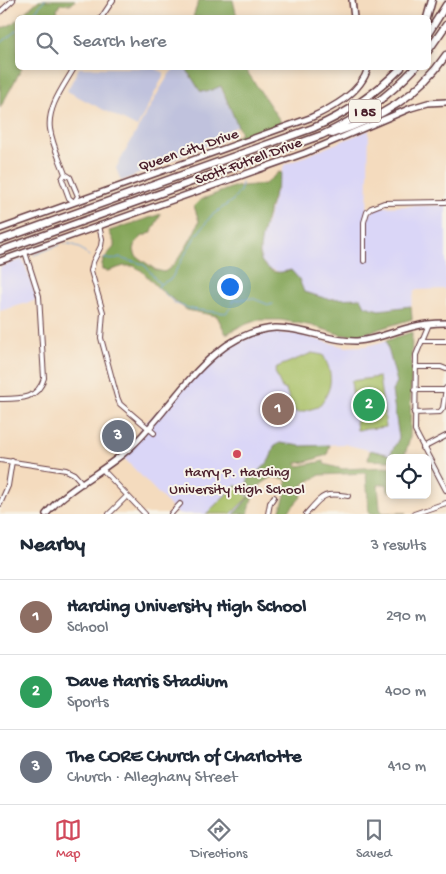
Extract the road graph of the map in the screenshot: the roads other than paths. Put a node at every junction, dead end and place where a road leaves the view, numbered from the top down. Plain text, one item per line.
1 (13, 0) edge
2 (113, 0) edge
3 (352, 0) edge
4 (432, 0) edge
5 (445, 0) edge
6 (446, 4) edge
7 (0, 12) edge
8 (103, 15) edge
9 (354, 15) edge
10 (428, 15) edge
11 (446, 25) edge
12 (433, 27) junction
13 (431, 30) edge
14 (431, 46) edge
15 (446, 55) edge
16 (73, 70) edge
17 (367, 70) edge
18 (397, 70) edge
19 (413, 70) edge
20 (446, 102) edge
21 (307, 141) junction
22 (64, 174) junction
23 (74, 202) junction
24 (446, 202) edge
25 (99, 226) junction
26 (0, 229) edge
27 (0, 240) edge
28 (0, 251) edge
29 (25, 252) junction
30 (0, 261) edge
31 (364, 261) dead end
32 (446, 323) edge
33 (429, 324) junction
34 (418, 325) junction
35 (424, 336) junction
36 (422, 341) junction
37 (446, 341) edge
38 (415, 367) junction
39 (446, 369) edge
40 (446, 389) edge
41 (414, 390) junction
42 (0, 399) edge
43 (414, 413) junction
44 (152, 431) junction
45 (446, 436) edge
46 (423, 448) junction
47 (0, 460) edge
48 (12, 462) junction
49 (103, 470) junction
50 (83, 484) junction
51 (446, 490) edge
52 (127, 496) junction
53 (348, 496) dead end
54 (274, 497) dead end
55 (446, 503) edge
56 (0, 504) edge
57 (180, 504) dead end
58 (46, 514) edge
59 (109, 514) edge
60 (144, 514) edge
61 (171, 514) edge
62 (268, 514) edge
63 (306, 514) edge
64 (414, 514) edge

1 - 7 street
2 - 8 street
3 - 9 street
4 - 10 highway
5 - 12 highway
6 - 12 highway
11 - 14 highway
12 - 13 highway
15 - 21 highway
16 - 22 street
17 - 23 street, Queen City Drive
18 - 27 highway, I 85
19 - 21 highway, I 85
20 - 25 street, Scott Futrell Drive
21 - 28 highway, I 85
22 - 23 street
22 - 23 street
23 - 26 street, Queen City Drive
24 - 31 street
25 - 29 street, Scott Futrell Drive
25 - 44 street
29 - 30 street, Scott Futrell Drive
29 - 42 street
32 - 33 street
33 - 34 street
33 - 35 street
34 - 35 street
34 - 44 street
35 - 36 street
36 - 37 street
36 - 38 street
38 - 39 street
38 - 41 street
40 - 41 street
40 - 43 street
41 - 43 street
43 - 46 street
44 - 49 street
45 - 46 street
46 - 51 street
47 - 48 street
48 - 50 street
48 - 56 street
49 - 50 street
49 - 52 street
50 - 58 street
52 - 59 street
52 - 60 street
53 - 63 street
54 - 62 street
55 - 64 street
57 - 61 street

